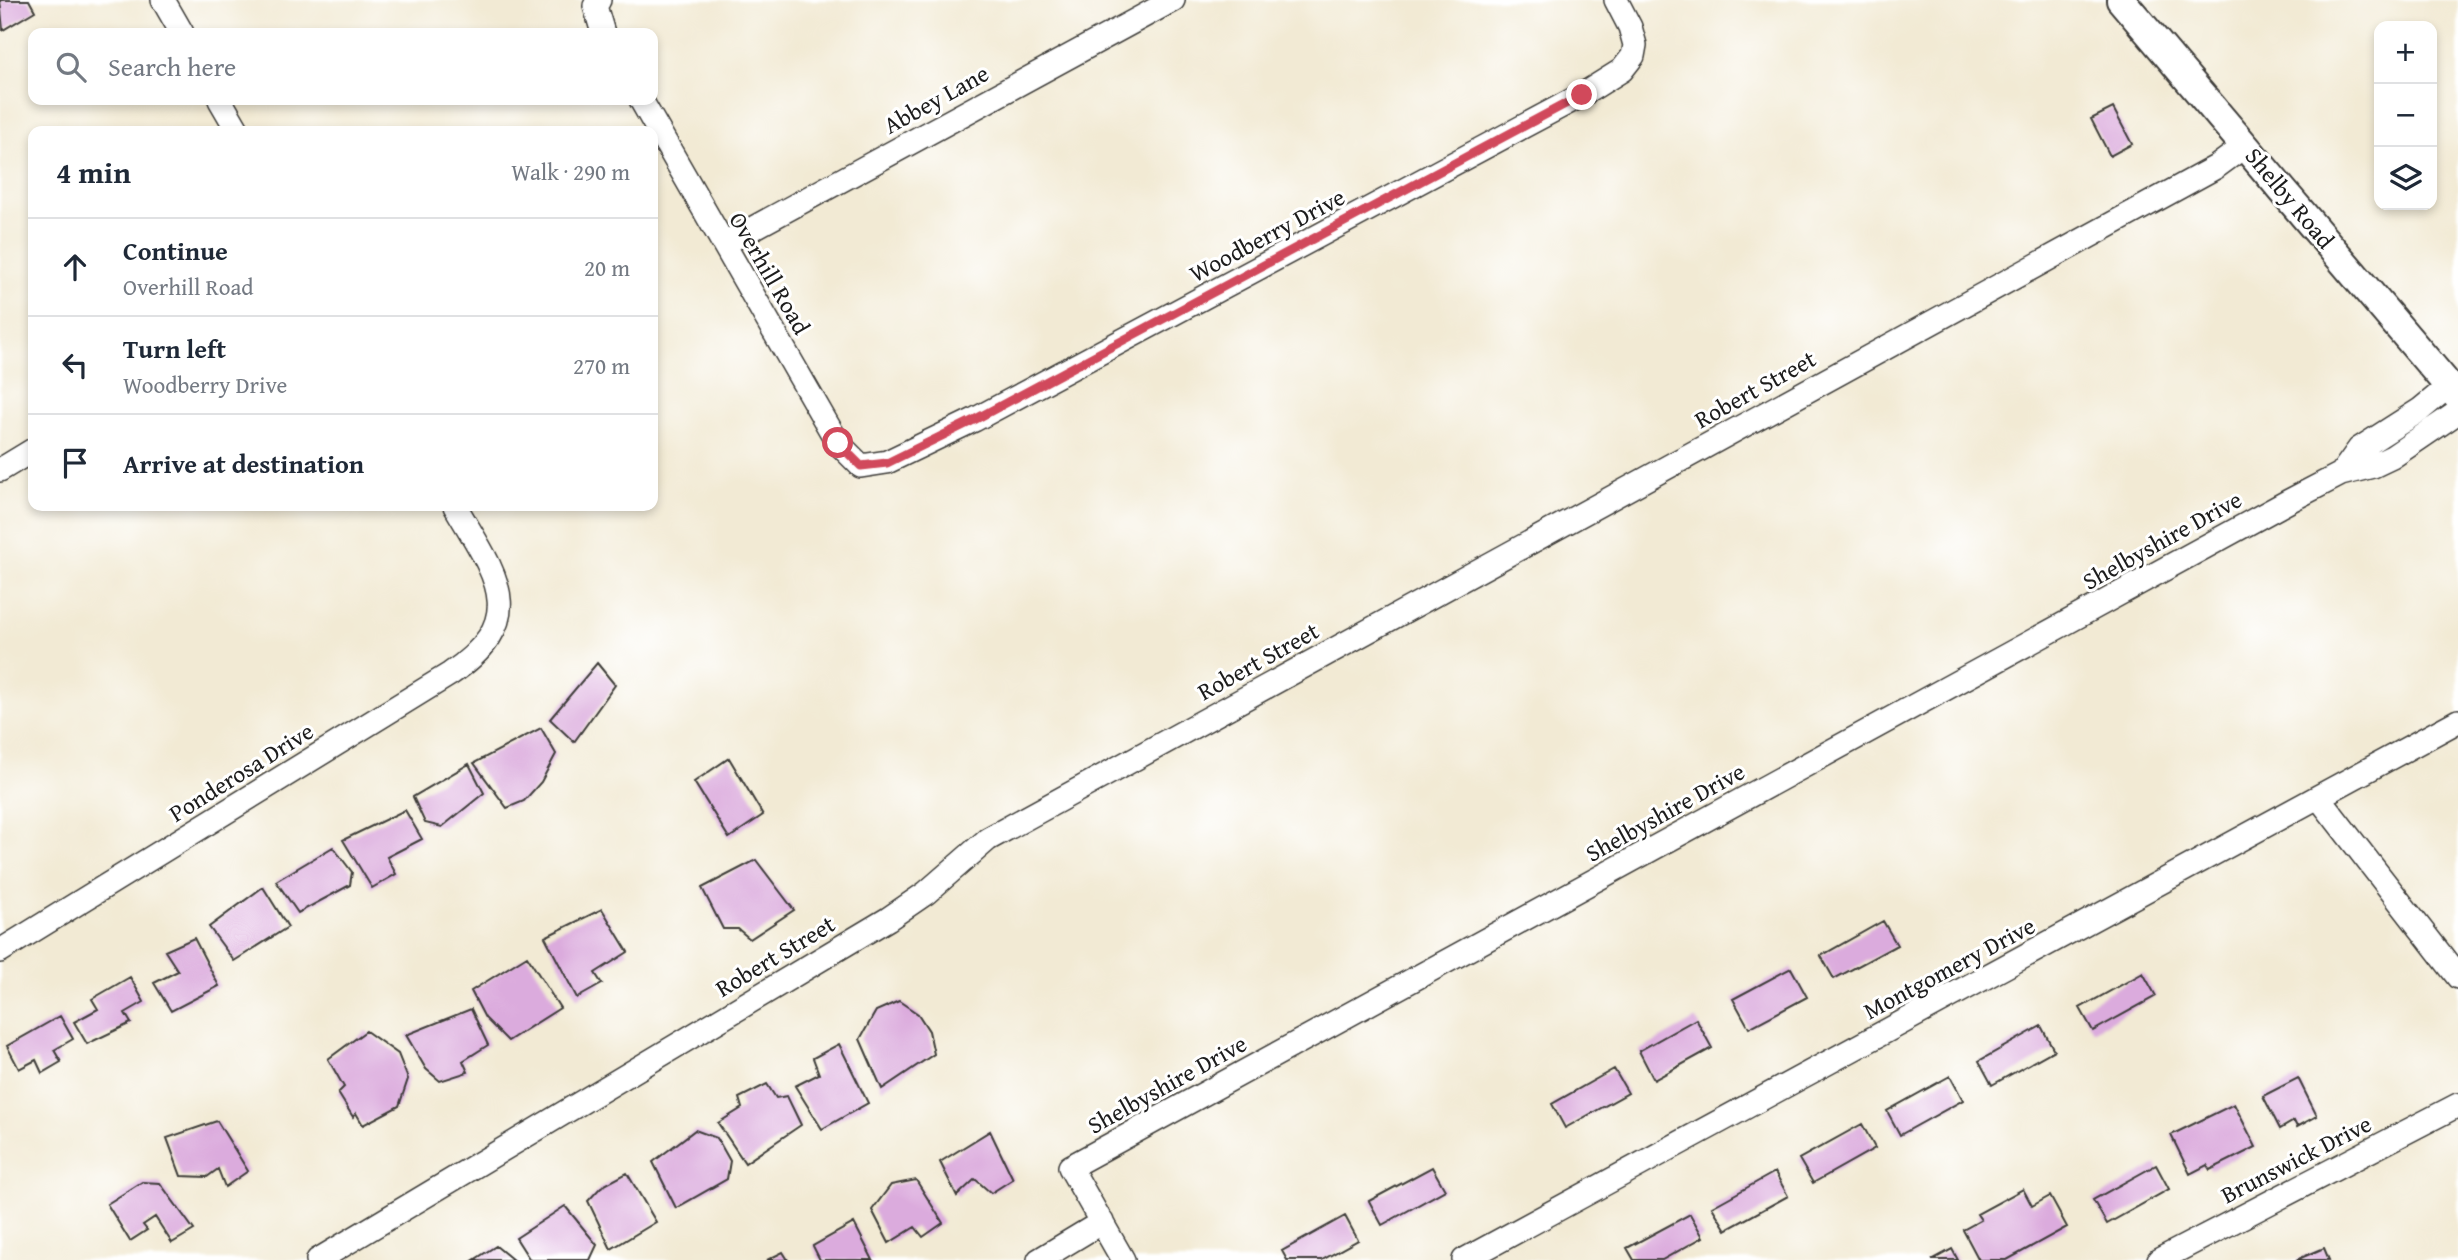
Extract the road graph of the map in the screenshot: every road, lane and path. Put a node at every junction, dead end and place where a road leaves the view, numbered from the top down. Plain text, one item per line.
1 (163, 0) edge
2 (1173, 0) edge
3 (1616, 0) edge
4 (2121, 0) edge
5 (597, 3) edge
6 (179, 28) edge
7 (602, 28) edge
8 (223, 105) edge
9 (644, 105) edge
10 (235, 126) edge
11 (656, 126) edge
12 (658, 129) edge
13 (2246, 145) junction
14 (724, 244) junction
15 (2455, 398) edge
16 (28, 453) edge
17 (861, 466) joint
18 (0, 470) edge
19 (458, 511) edge
20 (2458, 722) edge
21 (2319, 798) junction
22 (0, 951) edge
23 (2458, 977) edge
24 (2458, 1105) edge
25 (1102, 1222) junction
26 (318, 1260) edge
27 (1039, 1260) edge
28 (1123, 1260) edge
29 (1464, 1260) edge
30 (2159, 1260) edge

1 - 6 street
2 - 14 street, Abbey Lane
3 - 17 street, Woodberry Drive
4 - 13 street, Shelby Road
5 - 7 street
8 - 10 street
9 - 11 street, Overhill Road
12 - 14 street, Overhill Road
13 - 15 street, Shelby Road
13 - 26 street, Robert Street
14 - 17 street, Overhill Road
15 - 25 street, Shelbyshire Drive
16 - 18 street
19 - 22 street, Ponderosa Drive
20 - 21 street, Montgomery Drive
21 - 23 street
21 - 29 street, Montgomery Drive
24 - 30 street, Brunswick Drive
25 - 27 street
25 - 28 street

